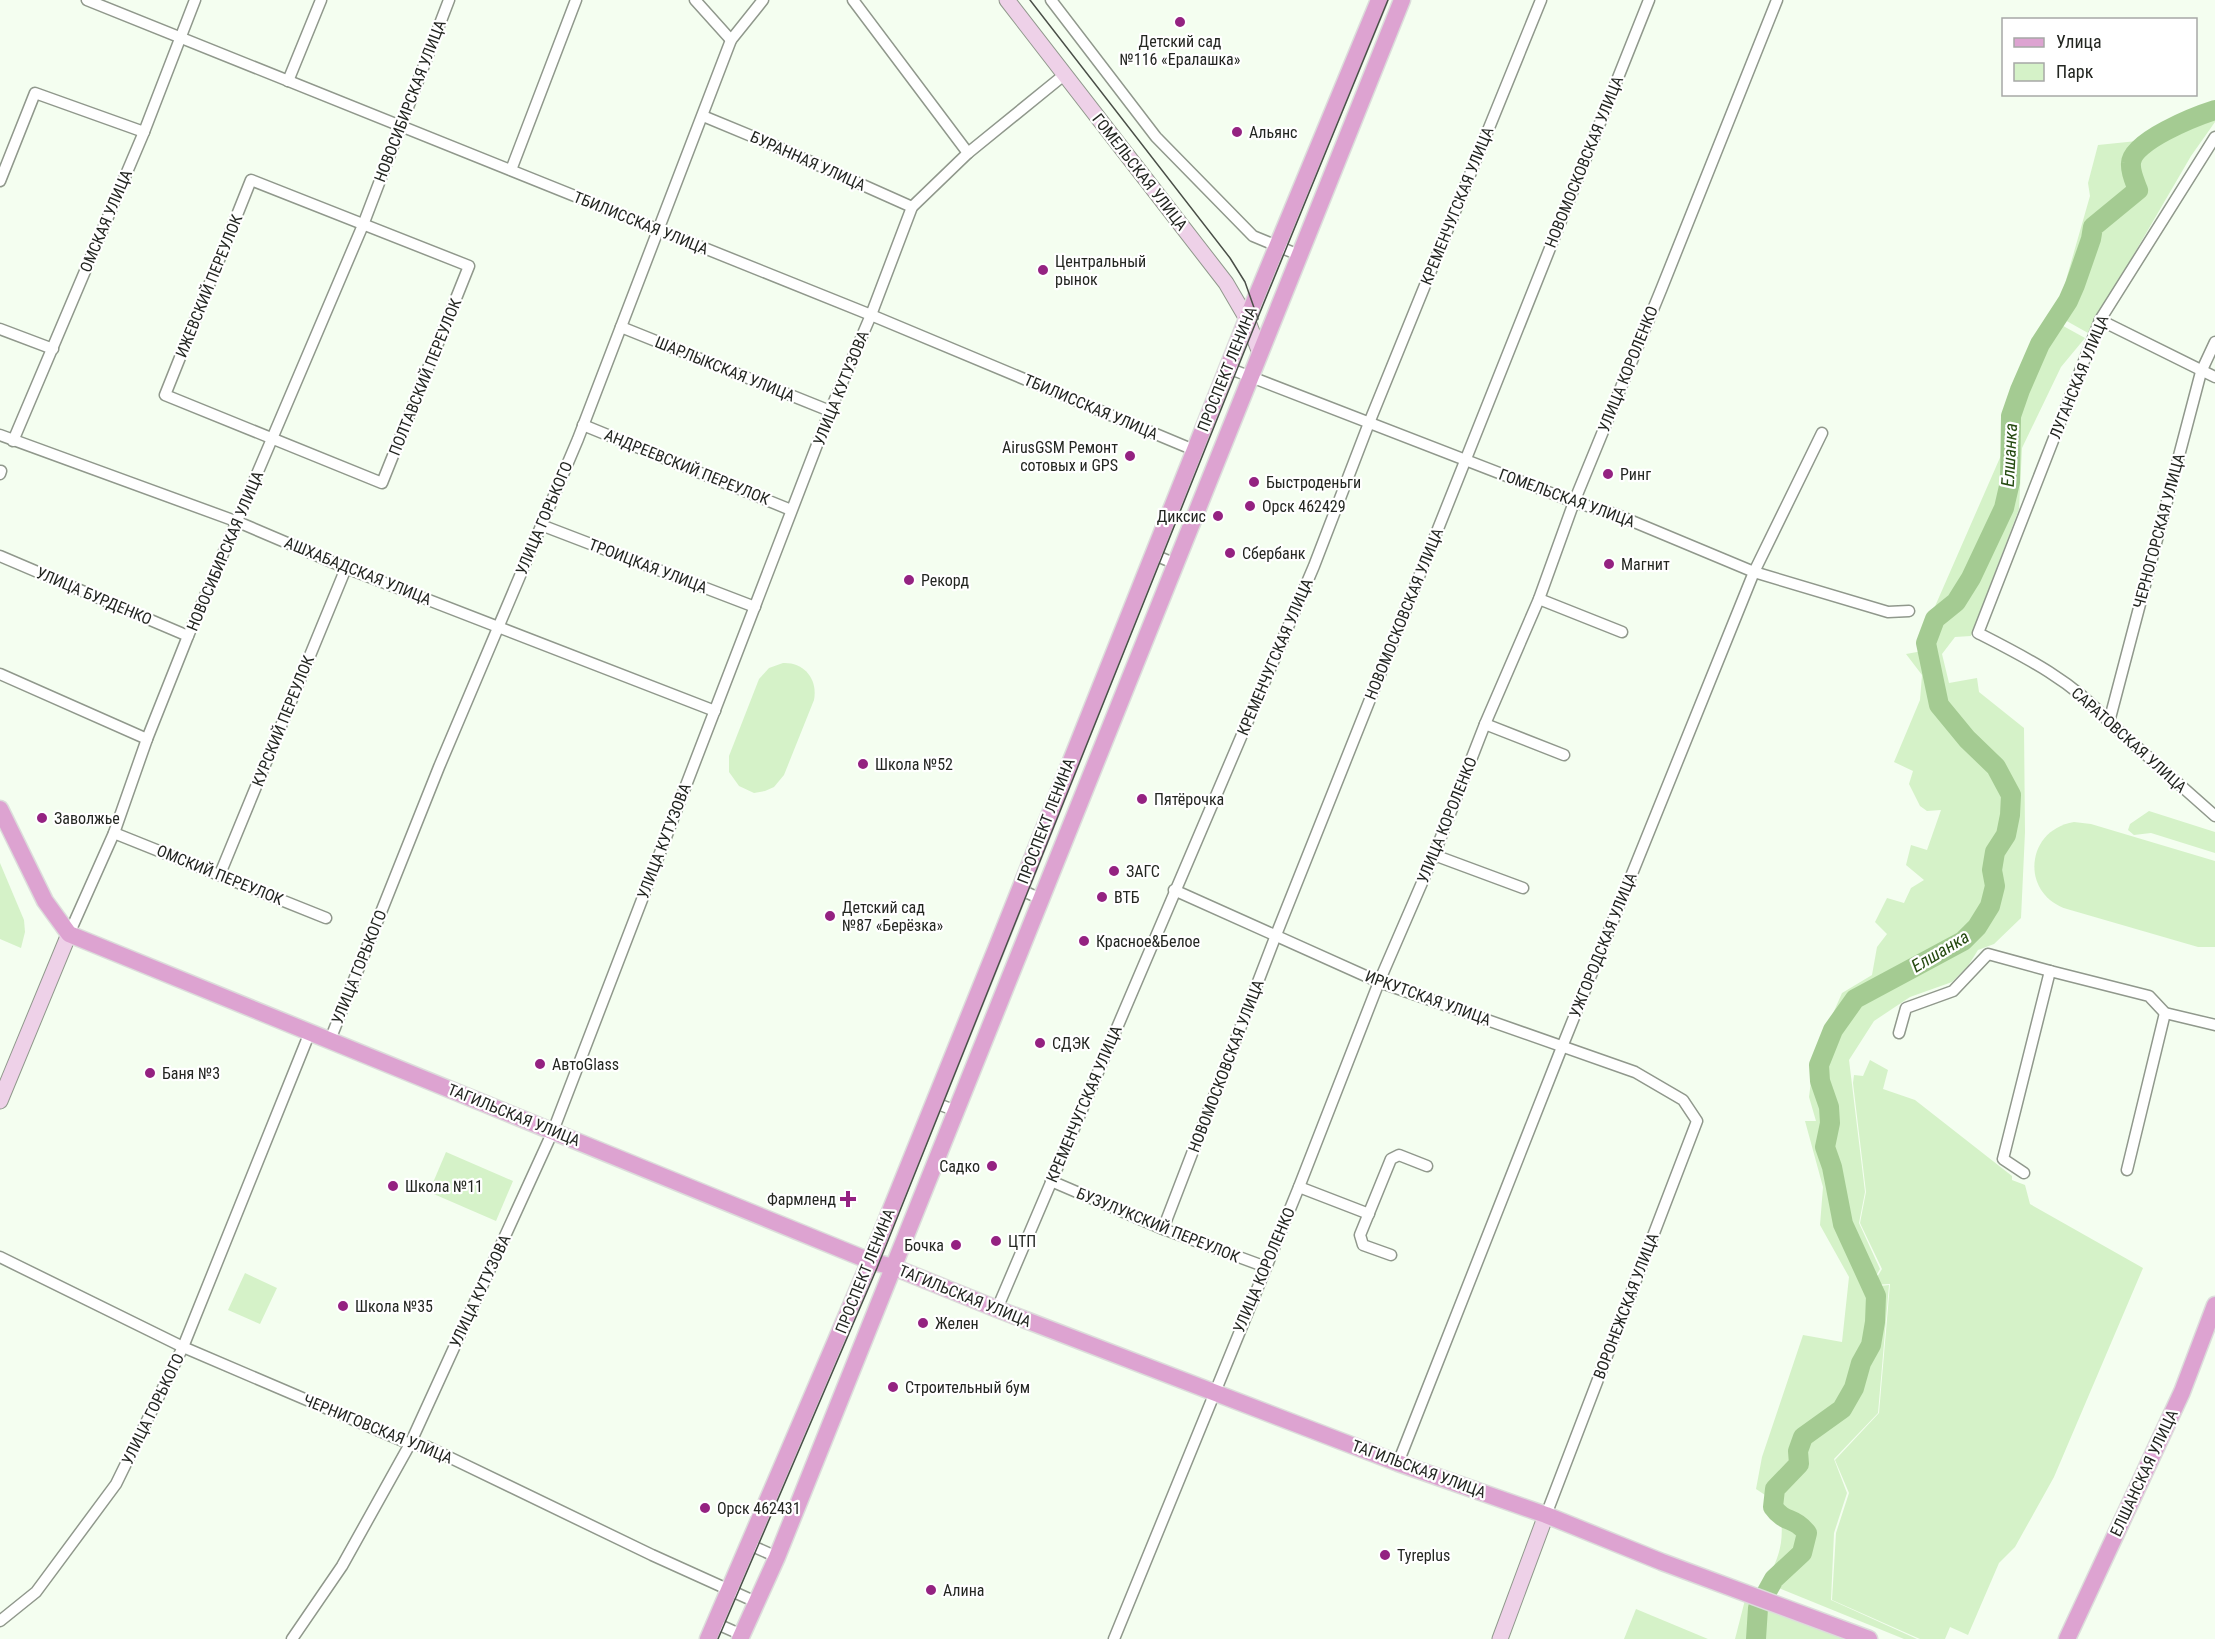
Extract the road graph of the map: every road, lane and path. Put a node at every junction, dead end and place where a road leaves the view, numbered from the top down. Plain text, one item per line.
1 (87, 0) edge
2 (195, 0) edge
3 (321, 0) edge
4 (449, 0) edge
5 (576, 0) edge
6 (694, 0) edge
7 (764, 0) edge
8 (853, 0) edge
9 (1007, 0) edge
10 (1051, 0) edge
11 (1379, 0) edge
12 (1402, 0) edge
13 (1541, 0) edge
14 (1649, 0) edge
15 (1777, 0) edge
16 (181, 37) junction
17 (731, 40) junction
18 (1064, 75) junction
19 (288, 81) junction
20 (703, 116) junction
21 (401, 126) junction
22 (144, 132) junction
23 (2215, 137) edge
24 (968, 153) junction
25 (511, 170) junction
26 (0, 181) edge
27 (912, 207) junction
28 (363, 225) junction
29 (658, 231) junction
30 (1278, 246) junction
31 (1299, 255) junction
32 (871, 315) junction
33 (1246, 319) junction
34 (2100, 320) junction
35 (621, 327) junction
36 (0, 330) edge
37 (2215, 342) edge
38 (53, 349) junction
39 (1260, 353) junction
40 (1228, 368) junction
41 (2201, 372) junction
42 (1250, 376) junction
43 (2215, 377) edge
44 (830, 411) junction
45 (1369, 423) junction
46 (583, 425) junction
47 (1822, 432) dead end
48 (0, 435) edge
49 (272, 439) junction
50 (13, 441) junction
51 (1194, 450) junction
52 (1465, 460) junction
53 (1574, 502) junction
54 (791, 510) junction
55 (238, 522) junction
56 (541, 525) junction
57 (1152, 554) junction
58 (0, 556) edge
59 (1176, 564) junction
60 (346, 568) junction
61 (1754, 572) junction
62 (1539, 599) junction
63 (755, 607) junction
64 (1909, 610) dead end
65 (498, 626) junction
66 (1622, 632) dead end
67 (1978, 633) joint
68 (188, 636) junction
69 (0, 674) edge
70 (715, 711) junction
71 (2109, 722) junction
72 (1485, 724) junction
73 (147, 739) junction
74 (1072, 755) junction
75 (1564, 755) dead end
76 (1095, 766) junction
77 (0, 809) edge
78 (2215, 816) edge
79 (114, 833) junction
80 (1434, 855) junction
81 (220, 874) junction
82 (1523, 888) dead end
83 (1019, 890) junction
84 (1174, 890) junction
85 (1041, 899) junction
86 (326, 918) dead end
87 (69, 934) junction
88 (1276, 935) junction
89 (998, 944) junction
90 (1020, 953) junction
91 (2050, 971) junction
92 (1379, 982) junction
93 (2164, 1013) junction
94 (2215, 1025) edge
95 (310, 1032) junction
96 (1899, 1033) dead end
97 (330, 1040) junction
98 (1562, 1047) junction
99 (1683, 1100) joint
100 (0, 1101) edge
101 (933, 1102) junction
102 (956, 1111) junction
103 (553, 1131) junction
104 (1427, 1166) dead end
105 (2127, 1170) dead end
106 (2024, 1173) dead end
107 (1051, 1181) junction
108 (1299, 1187) junction
109 (1369, 1214) junction
110 (1163, 1228) junction
111 (1391, 1255) dead end
112 (0, 1257) edge
113 (870, 1261) junction
114 (893, 1267) junction
115 (1266, 1267) junction
116 (997, 1309) junction
117 (2214, 1315) edge
118 (183, 1347) junction
119 (1214, 1391) junction
120 (410, 1444) junction
121 (1398, 1463) junction
122 (1546, 1515) junction
123 (750, 1545) junction
124 (777, 1557) junction
125 (730, 1591) junction
126 (756, 1602) junction
127 (0, 1622) edge
128 (715, 1623) junction
129 (741, 1637) edge
130 (292, 1639) edge
131 (708, 1639) edge
132 (1114, 1639) edge
133 (1500, 1639) edge
134 (1869, 1639) edge
135 (2067, 1639) edge

1 - 16 street, ТБИЛИССКАЯ УЛИЦА
2 - 16 street, ОМСКАЯ УЛИЦА
3 - 19 street
4 - 21 street, НОВОСИБИРСКАЯ УЛИЦА
5 - 25 street
6 - 17 street
7 - 17 street, УЛИЦА ГОРЬКОГО
8 - 24 street
9 - 18 street, ГОМЕЛЬСКАЯ УЛИЦА
10 - 30 street
11 - 30 main road, ПРОСПЕКТ ЛЕНИНА
12 - 31 main road, ПРОСПЕКТ ЛЕНИНА
13 - 45 street, КРЕМЕНЧУГСКАЯ УЛИЦА
14 - 52 street, НОВОМОСКОВСКАЯ УЛИЦА
15 - 53 street, УЛИЦА КОРОЛЕНКО
16 - 19 street, ТБИЛИССКАЯ УЛИЦА
16 - 22 street, ОМСКАЯ УЛИЦА
17 - 20 street, УЛИЦА ГОРЬКОГО
18 - 24 street, УЛИЦА КУТУЗОВА
18 - 33 street, ГОМЕЛЬСКАЯ УЛИЦА
19 - 21 street, ТБИЛИССКАЯ УЛИЦА
20 - 27 street, БУРАННАЯ УЛИЦА
20 - 29 street, УЛИЦА ГОРЬКОГО
21 - 25 street, ТБИЛИССКАЯ УЛИЦА
21 - 28 street, НОВОСИБИРСКАЯ УЛИЦА
22 - 26 street
22 - 38 street, ОМСКАЯ УЛИЦА
23 - 34 street, ЛУГАНСКАЯ УЛИЦА
24 - 27 street, УЛИЦА КУТУЗОВА
25 - 29 street, ТБИЛИССКАЯ УЛИЦА
27 - 32 street, УЛИЦА КУТУЗОВА
28 - 49 street, НОВОСИБИРСКАЯ УЛИЦА
28 - 49 street, ПОЛТАВСКИЙ ПЕРЕУЛОК
28 - 49 street, ИЖЕВСКИЙ ПЕРЕУЛОК
29 - 32 street, ТБИЛИССКАЯ УЛИЦА
29 - 35 street, УЛИЦА ГОРЬКОГО
30 - 31 street
30 - 33 main road, ПРОСПЕКТ ЛЕНИНА
31 - 39 main road, ПРОСПЕКТ ЛЕНИНА
32 - 44 street, УЛИЦА КУТУЗОВА
32 - 51 street, ТБИЛИССКАЯ УЛИЦА
33 - 39 street, ГОМЕЛЬСКАЯ УЛИЦА
33 - 40 main road, ПРОСПЕКТ ЛЕНИНА
34 - 41 street
34 - 67 street, ЛУГАНСКАЯ УЛИЦА
35 - 44 street, ШАРЛЫКСКАЯ УЛИЦА
35 - 46 street, УЛИЦА ГОРЬКОГО
36 - 38 street
37 - 41 street, ЧЕРНОГОРСКАЯ УЛИЦА
38 - 50 street, ОМСКАЯ УЛИЦА
39 - 42 main road, ПРОСПЕКТ ЛЕНИНА
40 - 42 street, ГОМЕЛЬСКАЯ УЛИЦА
40 - 51 main road, ПРОСПЕКТ ЛЕНИНА
41 - 43 street
41 - 71 street, ЧЕРНОГОРСКАЯ УЛИЦА
42 - 45 street, ГОМЕЛЬСКАЯ УЛИЦА
42 - 59 main road, ПРОСПЕКТ ЛЕНИНА
44 - 54 street, УЛИЦА КУТУЗОВА
45 - 52 street, ГОМЕЛЬСКАЯ УЛИЦА
45 - 84 street, КРЕМЕНЧУГСКАЯ УЛИЦА
46 - 54 street, АНДРЕЕВСКИЙ ПЕРЕУЛОК
46 - 56 street, УЛИЦА ГОРЬКОГО
47 - 61 street, УЖГОРОДСКАЯ УЛИЦА
48 - 50 street, АШХАБАДСКАЯ УЛИЦА
49 - 55 street, НОВОСИБИРСКАЯ УЛИЦА
50 - 55 street, АШХАБАДСКАЯ УЛИЦА
51 - 57 main road, ПРОСПЕКТ ЛЕНИНА
52 - 53 street, ГОМЕЛЬСКАЯ УЛИЦА
52 - 88 street, НОВОМОСКОВСКАЯ УЛИЦА
53 - 61 street, ГОМЕЛЬСКАЯ УЛИЦА
53 - 62 street, УЛИЦА КОРОЛЕНКО
54 - 63 street, УЛИЦА КУТУЗОВА
55 - 60 street, АШХАБАДСКАЯ УЛИЦА
55 - 68 street, НОВОСИБИРСКАЯ УЛИЦА
56 - 63 street, ТРОИЦКАЯ УЛИЦА
56 - 65 street, УЛИЦА ГОРЬКОГО
57 - 59 street
57 - 74 main road, ПРОСПЕКТ ЛЕНИНА
58 - 68 street, УЛИЦА БУРДЕНКО
59 - 76 main road, ПРОСПЕКТ ЛЕНИНА
60 - 65 street, АШХАБАДСКАЯ УЛИЦА
60 - 81 street, КУРСКИЙ ПЕРЕУЛОК
61 - 64 street, ГОМЕЛЬСКАЯ УЛИЦА
61 - 98 street, УЖГОРОДСКАЯ УЛИЦА
62 - 66 street
62 - 72 street, УЛИЦА КОРОЛЕНКО
63 - 70 street, УЛИЦА КУТУЗОВА
65 - 70 street, АШХАБАДСКАЯ УЛИЦА
65 - 97 street, УЛИЦА ГОРЬКОГО
67 - 71 street, САРАТОВСКАЯ УЛИЦА
68 - 73 street, НОВОСИБИРСКАЯ УЛИЦА
69 - 73 street
70 - 103 street, УЛИЦА КУТУЗОВА
71 - 78 street, САРАТОВСКАЯ УЛИЦА
72 - 75 street
72 - 80 street, УЛИЦА КОРОЛЕНКО
73 - 79 street, НОВОСИБИРСКАЯ УЛИЦА
74 - 76 street
74 - 83 main road, ПРОСПЕКТ ЛЕНИНА
76 - 85 main road, ПРОСПЕКТ ЛЕНИНА
77 - 87 main road
79 - 81 street, ОМСКИЙ ПЕРЕУЛОК
79 - 87 street, НОВОСИБИРСКАЯ УЛИЦА
80 - 82 street
80 - 92 street, УЛИЦА КОРОЛЕНКО
81 - 86 street, ОМСКИЙ ПЕРЕУЛОК
83 - 85 street
83 - 89 main road, ПРОСПЕКТ ЛЕНИНА
84 - 88 street, ИРКУТСКАЯ УЛИЦА
84 - 107 street, КРЕМЕНЧУГСКАЯ УЛИЦА
85 - 90 main road, ПРОСПЕКТ ЛЕНИНА
87 - 95 main road, ТАГИЛЬСКАЯ УЛИЦА
87 - 100 street, НОВОСИБИРСКАЯ УЛИЦА
88 - 92 street, ИРКУТСКАЯ УЛИЦА
88 - 110 street, НОВОМОСКОВСКАЯ УЛИЦА
89 - 90 street
89 - 101 main road, ПРОСПЕКТ ЛЕНИНА
90 - 102 main road, ПРОСПЕКТ ЛЕНИНА
91 - 93 street
91 - 96 street
91 - 106 street
92 - 98 street, ИРКУТСКАЯ УЛИЦА
92 - 108 street, УЛИЦА КОРОЛЕНКО
93 - 94 street
93 - 105 street
95 - 97 main road, ТАГИЛЬСКАЯ УЛИЦА
95 - 118 street, УЛИЦА ГОРЬКОГО
97 - 103 main road, ТАГИЛЬСКАЯ УЛИЦА
98 - 99 street, ИРКУТСКАЯ УЛИЦА
98 - 121 street, УЖГОРОДСКАЯ УЛИЦА
99 - 122 street, ВОРОНЕЖСКАЯ УЛИЦА
101 - 102 street
101 - 113 main road, ПРОСПЕКТ ЛЕНИНА
102 - 114 main road, ПРОСПЕКТ ЛЕНИНА
103 - 113 main road, ТАГИЛЬСКАЯ УЛИЦА
103 - 120 street, УЛИЦА КУТУЗОВА
104 - 109 street
107 - 110 street, БУЗУЛУКСКИЙ ПЕРЕУЛОК
107 - 116 street, КРЕМЕНЧУГСКАЯ УЛИЦА
108 - 109 street
108 - 115 street, УЛИЦА КОРОЛЕНКО
109 - 111 street
110 - 115 street, БУЗУЛУКСКИЙ ПЕРЕУЛОК
112 - 118 street, ЧЕРНИГОВСКАЯ УЛИЦА
113 - 114 main road, ТАГИЛЬСКАЯ УЛИЦА
113 - 123 main road, ПРОСПЕКТ ЛЕНИНА
114 - 116 main road, ТАГИЛЬСКАЯ УЛИЦА
114 - 124 main road, ПРОСПЕКТ ЛЕНИНА
115 - 119 street, УЛИЦА КОРОЛЕНКО
116 - 119 main road, ТАГИЛЬСКАЯ УЛИЦА
117 - 135 main road, ЕЛШАНСКАЯ УЛИЦА
118 - 120 street, ЧЕРНИГОВСКАЯ УЛИЦА
118 - 127 street, УЛИЦА ГОРЬКОГО
119 - 121 main road, ТАГИЛЬСКАЯ УЛИЦА
119 - 132 street, УЛИЦА КОРОЛЕНКО
120 - 125 street, ЧЕРНИГОВСКАЯ УЛИЦА
120 - 130 street, УЛИЦА КУТУЗОВА
121 - 122 main road, ТАГИЛЬСКАЯ УЛИЦА
122 - 133 street
122 - 134 main road, ТАГИЛЬСКАЯ УЛИЦА
123 - 124 street
123 - 125 main road, ПРОСПЕКТ ЛЕНИНА
124 - 126 main road, ПРОСПЕКТ ЛЕНИНА
125 - 126 street, ЧЕРНИГОВСКАЯ УЛИЦА
125 - 128 main road, ПРОСПЕКТ ЛЕНИНА
126 - 129 main road, ПРОСПЕКТ ЛЕНИНА
128 - 129 street
128 - 131 main road, ПРОСПЕКТ ЛЕНИНА

